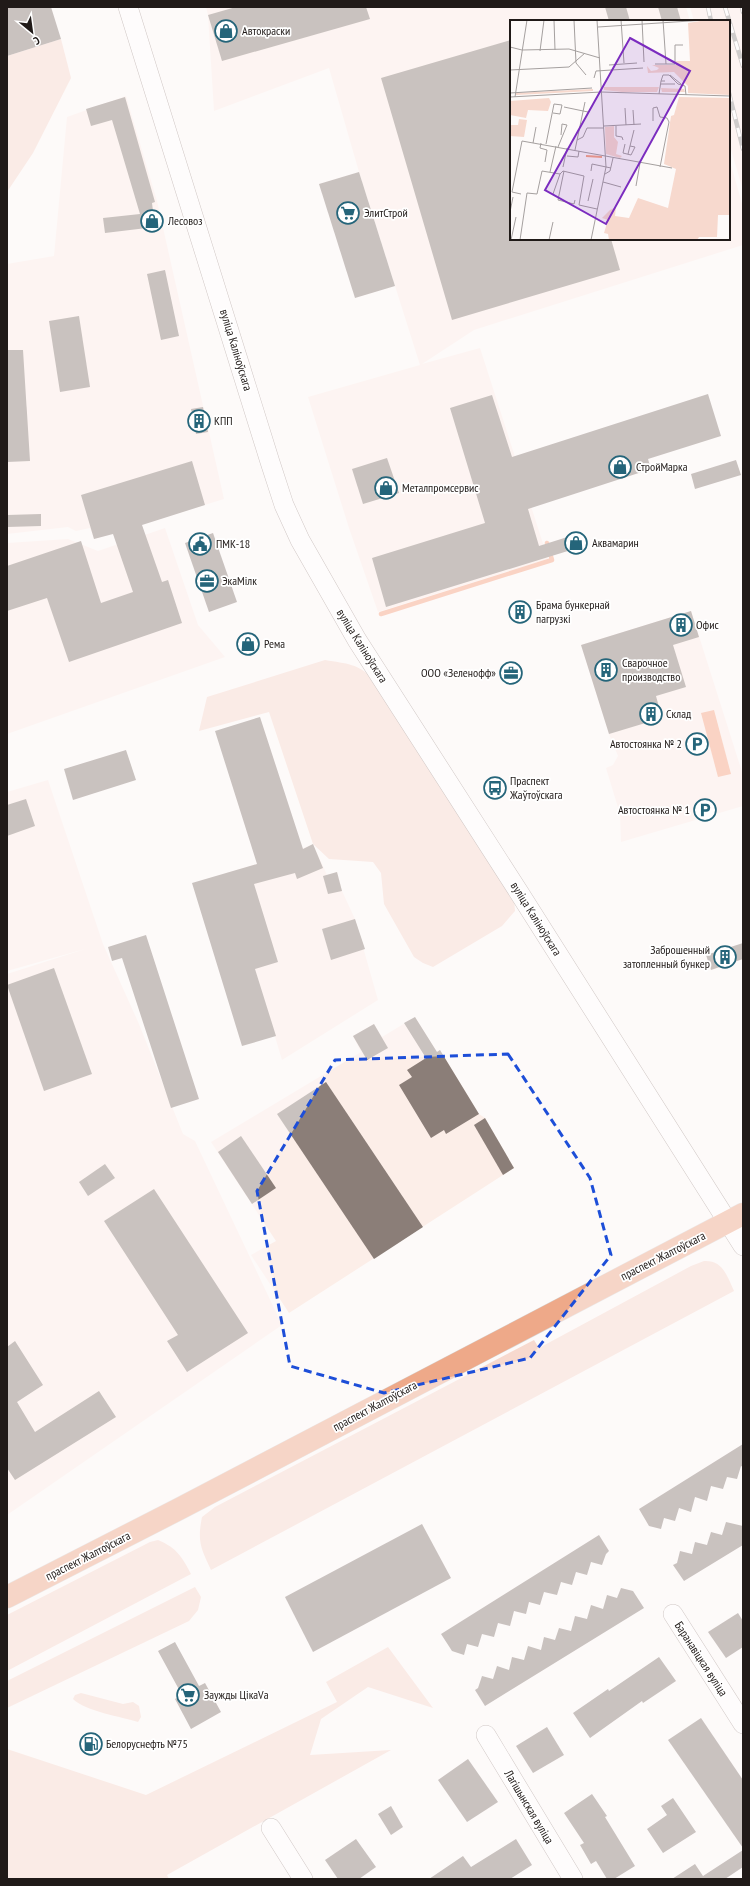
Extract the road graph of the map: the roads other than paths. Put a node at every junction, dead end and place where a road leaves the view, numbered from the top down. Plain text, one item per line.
1 (128, 7) edge
2 (736, 1218) edge
3 (743, 1246) edge
4 (7, 1597) edge
5 (673, 1614) dead end
6 (743, 1724) edge
7 (486, 1735) dead end
8 (271, 1828) dead end
9 (303, 1879) edge
10 (573, 1879) edge

1 - 2 street, вуліца Каліноўскага
2 - 3 street, вуліца Каліноўскага
2 - 4 main road, праспект Жалтоўскага
5 - 6 street, Баранавіцкая вуліца
7 - 10 street, Лагішынская вуліца
8 - 9 street

